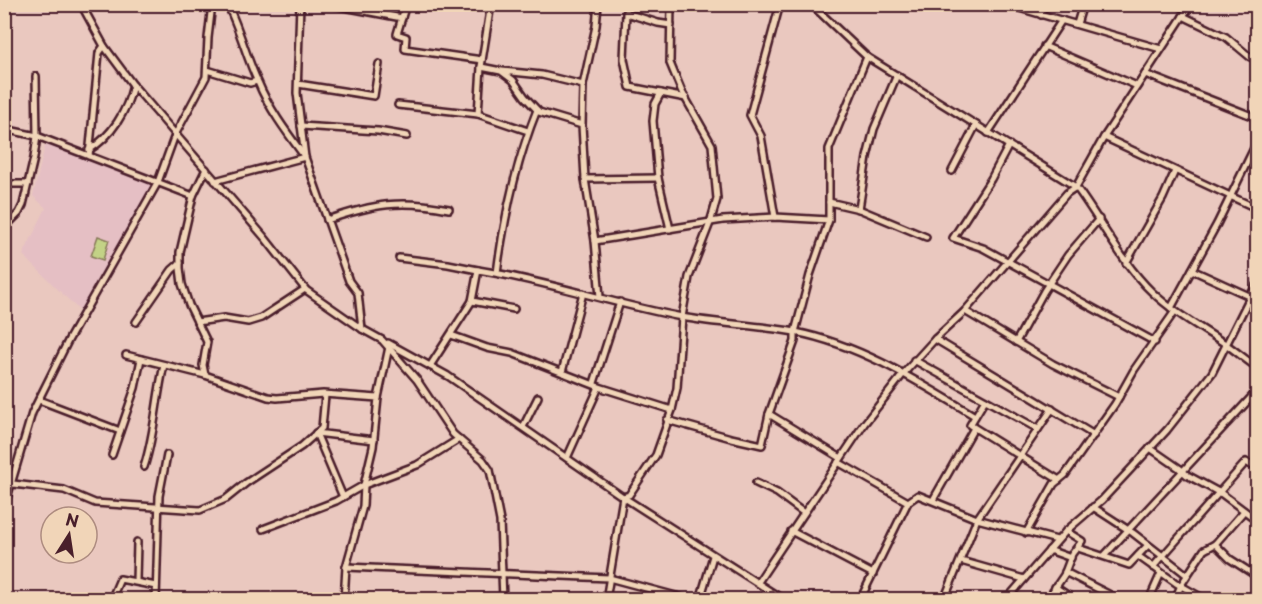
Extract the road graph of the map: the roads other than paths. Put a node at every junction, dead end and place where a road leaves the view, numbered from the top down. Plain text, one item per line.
1 (81, 4) edge
2 (212, 4) edge
3 (227, 4) edge
4 (300, 4) edge
5 (328, 4) edge
6 (406, 4) edge
7 (598, 4) edge
8 (671, 4) edge
9 (780, 4) edge
10 (811, 4) edge
11 (1005, 4) edge
12 (1043, 4) edge
13 (1083, 4) edge
14 (1176, 4) edge
15 (491, 5) edge
16 (1189, 7) edge
17 (1041, 15) junction
18 (1183, 16) junction
19 (402, 18) junction
20 (1062, 20) junction
21 (1077, 24) junction
22 (671, 25) junction
23 (104, 46) junction
24 (1044, 46) junction
25 (1161, 49) junction
26 (867, 57) junction
27 (1257, 59) edge
28 (380, 64) dead end
29 (481, 64) junction
30 (207, 70) junction
31 (501, 71) junction
32 (1145, 74) junction
33 (36, 75) dead end
34 (897, 75) junction
35 (257, 81) junction
36 (298, 84) junction
37 (133, 85) junction
38 (583, 85) junction
39 (1137, 86) junction
40 (661, 93) junction
41 (686, 98) junction
42 (398, 105) dead end
43 (537, 110) junction
44 (478, 114) junction
45 (1257, 118) edge
46 (582, 124) junction
47 (976, 125) junction
48 (301, 126) junction
49 (4, 129) edge
50 (528, 131) junction
51 (988, 132) junction
52 (175, 135) junction
53 (37, 136) junction
54 (407, 136) dead end
55 (1104, 137) junction
56 (1257, 140) edge
57 (1009, 145) junction
58 (89, 153) junction
59 (305, 157) junction
60 (206, 169) junction
61 (952, 171) dead end
62 (1174, 171) junction
63 (658, 178) junction
64 (585, 179) junction
65 (215, 181) junction
66 (158, 182) junction
67 (4, 184) edge
68 (28, 184) junction
69 (1076, 187) junction
70 (193, 196) junction
71 (1231, 196) junction
72 (829, 202) junction
73 (449, 209) dead end
74 (859, 209) junction
75 (1257, 209) edge
76 (775, 217) junction
77 (1099, 219) junction
78 (327, 220) junction
79 (829, 220) junction
80 (711, 223) junction
81 (4, 228) edge
82 (670, 229) junction
83 (926, 237) dead end
84 (595, 240) junction
85 (399, 258) dead end
86 (1007, 261) junction
87 (180, 263) junction
88 (1126, 263) junction
89 (478, 270) junction
90 (1192, 270) junction
91 (497, 273) junction
92 (1257, 280) edge
93 (1049, 284) junction
94 (306, 289) junction
95 (583, 293) junction
96 (600, 297) junction
97 (1250, 297) junction
98 (1257, 300) edge
99 (472, 301) junction
100 (620, 302) junction
101 (514, 309) dead end
102 (1173, 309) junction
103 (965, 311) junction
104 (682, 317) junction
105 (136, 322) dead end
106 (197, 322) junction
107 (362, 329) junction
108 (795, 332) junction
109 (451, 335) junction
110 (935, 339) junction
111 (382, 340) junction
112 (1016, 342) junction
113 (1155, 342) junction
114 (1227, 345) junction
115 (389, 347) junction
116 (126, 355) dead end
117 (141, 359) junction
118 (914, 360) junction
119 (164, 365) junction
120 (430, 366) junction
121 (1257, 368) edge
122 (562, 372) junction
123 (904, 373) junction
124 (205, 375) junction
125 (597, 385) junction
126 (1257, 390) edge
127 (325, 395) junction
128 (1119, 397) junction
129 (378, 398) junction
130 (538, 398) dead end
131 (39, 400) junction
132 (985, 400) junction
133 (1052, 409) junction
134 (672, 410) junction
135 (769, 414) junction
136 (975, 416) junction
137 (668, 420) junction
138 (523, 427) junction
139 (974, 428) junction
140 (1038, 429) junction
141 (120, 431) junction
142 (316, 433) junction
143 (1094, 435) junction
144 (459, 439) junction
145 (374, 440) junction
146 (1150, 448) junction
147 (112, 455) dead end
148 (167, 455) dead end
149 (1020, 456) junction
150 (567, 458) junction
151 (839, 460) junction
152 (1257, 460) edge
153 (144, 467) dead end
154 (1255, 467) edge
155 (1183, 471) junction
156 (1059, 480) junction
157 (756, 483) dead end
158 (13, 484) junction
159 (364, 485) junction
160 (7, 492) edge
161 (1218, 492) junction
162 (343, 496) junction
163 (623, 497) junction
164 (933, 500) junction
165 (908, 502) junction
166 (159, 506) junction
167 (1093, 507) junction
168 (4, 508) edge
169 (1244, 511) junction
170 (804, 513) junction
171 (977, 519) junction
172 (1257, 521) edge
173 (263, 529) dead end
174 (791, 531) junction
175 (1066, 531) junction
176 (1128, 531) junction
177 (1026, 533) junction
178 (1057, 540) junction
179 (137, 542) dead end
180 (1215, 544) junction
181 (1148, 545) junction
182 (1078, 548) junction
183 (1049, 550) junction
184 (713, 556) junction
185 (1104, 556) junction
186 (1138, 556) junction
187 (1163, 557) junction
188 (1071, 558) junction
189 (961, 561) junction
190 (346, 567) junction
191 (1153, 567) junction
192 (1065, 572) junction
193 (1161, 573) junction
194 (503, 574) junction
195 (873, 574) junction
196 (1187, 575) junction
197 (1257, 577) edge
198 (609, 578) junction
199 (1024, 579) junction
200 (136, 581) junction
201 (758, 582) junction
202 (1181, 585) junction
203 (156, 586) junction
204 (1055, 587) junction
205 (773, 597) edge
206 (111, 600) edge
207 (156, 600) edge
208 (344, 600) edge
209 (503, 600) edge
210 (606, 600) edge
211 (691, 600) edge
212 (700, 600) edge
213 (784, 600) edge
214 (860, 600) edge
215 (944, 600) edge
216 (1006, 600) edge
217 (1047, 600) edge
218 (1075, 600) edge
219 (1120, 600) edge
220 (1149, 600) edge
221 (1175, 600) edge
222 (1206, 600) edge

1 - 23 street
2 - 30 street
3 - 35 street
4 - 36 street
5 - 19 street
6 - 19 street
7 - 38 street
8 - 22 street
9 - 76 street
10 - 26 street
11 - 17 street
12 - 17 street
13 - 21 street
14 - 16 street
15 - 29 street
16 - 18 street
17 - 20 street
18 - 25 street
18 - 27 street
19 - 29 street
20 - 21 street
20 - 24 street
21 - 25 street
22 - 40 street
22 - 41 street
23 - 37 street
23 - 58 street
24 - 39 street
24 - 51 street
25 - 32 street
26 - 34 street
26 - 72 street
28 - 36 street
29 - 31 street
29 - 44 street
30 - 35 street
30 - 52 street
31 - 38 street
31 - 43 street
32 - 39 street
32 - 45 street
33 - 53 street
34 - 47 street
34 - 74 street
35 - 59 street
36 - 48 street
37 - 52 street
37 - 58 street
38 - 46 street
39 - 55 street
40 - 41 street
40 - 63 street
41 - 80 street
42 - 44 street
43 - 46 street
43 - 50 street
44 - 50 street
46 - 64 street
47 - 51 street
47 - 61 street
48 - 54 street
48 - 59 street
49 - 53 street
50 - 91 street
51 - 57 street
52 - 60 street
52 - 66 street
53 - 58 street
53 - 68 street
55 - 62 street
55 - 69 street
56 - 71 street
57 - 69 street
57 - 86 street
58 - 66 street
59 - 65 street
59 - 78 street
60 - 65 street
60 - 70 street
62 - 71 street
62 - 88 street
63 - 64 street
63 - 82 street
64 - 84 street
65 - 94 street
66 - 70 street
66 - 131 street
67 - 68 street
68 - 81 street
69 - 77 street
69 - 86 street
70 - 87 street
71 - 75 street
71 - 90 street
72 - 74 street
72 - 79 street
73 - 78 street
74 - 83 street
76 - 79 street
76 - 80 street
77 - 88 street
77 - 93 street
78 - 107 street
79 - 108 street
80 - 82 street
80 - 104 street
82 - 84 street
84 - 96 street
85 - 89 street
86 - 93 street
86 - 103 street
87 - 105 street
87 - 106 street
88 - 102 street
89 - 91 street
89 - 99 street
90 - 97 street
90 - 102 street
91 - 95 street
92 - 97 street
93 - 112 street
93 - 113 street
94 - 106 street
94 - 107 street
95 - 96 street
95 - 122 street
96 - 100 street
97 - 98 street
97 - 114 street
99 - 101 street
99 - 109 street
100 - 104 street
100 - 125 street
102 - 113 street
102 - 114 street
103 - 110 street
103 - 112 street
104 - 108 street
104 - 134 street
106 - 124 street
107 - 111 street
108 - 123 street
108 - 135 street
109 - 120 street
109 - 122 street
110 - 118 street
110 - 133 street
111 - 115 street
111 - 120 street
112 - 128 street
113 - 128 street
114 - 121 street
114 - 146 street
115 - 129 street
115 - 144 street
116 - 117 street
117 - 119 street
117 - 141 street
118 - 123 street
118 - 132 street
119 - 124 street
119 - 153 street
120 - 138 street
122 - 125 street
123 - 136 street
123 - 151 street
124 - 127 street
125 - 134 street
125 - 150 street
126 - 155 street
127 - 129 street
127 - 142 street
128 - 143 street
129 - 145 street
130 - 138 street
131 - 141 street
131 - 158 street
132 - 136 street
132 - 140 street
133 - 140 street
133 - 143 street
134 - 137 street
135 - 137 street
135 - 151 street
136 - 139 street
137 - 163 street
138 - 150 street
139 - 149 street
139 - 164 street
140 - 149 street
141 - 147 street
142 - 145 street
142 - 162 street
142 - 166 street
143 - 156 street
144 - 159 street
144 - 194 street
145 - 159 street
146 - 155 street
146 - 167 street
148 - 166 street
149 - 156 street
149 - 171 street
150 - 163 street
151 - 165 street
151 - 170 street
152 - 154 street
154 - 161 street
155 - 161 street
155 - 176 street
156 - 177 street
157 - 170 street
158 - 160 street
158 - 166 street
159 - 162 street
159 - 190 street
160 - 168 street
161 - 169 street
161 - 187 street
162 - 173 street
163 - 184 street
163 - 198 street
164 - 165 street
164 - 171 street
165 - 195 street
166 - 203 street
167 - 175 street
167 - 176 street
169 - 172 street
169 - 180 street
170 - 174 street
171 - 177 street
171 - 189 street
174 - 195 street
174 - 201 street
175 - 178 street
175 - 182 street
176 - 181 street
176 - 185 street
177 - 178 street
178 - 183 street
179 - 200 street
180 - 196 street
180 - 197 street
181 - 186 street
181 - 187 street
182 - 185 street
182 - 188 street
183 - 188 street
183 - 199 street
184 - 201 street
184 - 212 street
185 - 186 street
186 - 191 street
187 - 191 street
187 - 196 street
188 - 192 street
189 - 199 street
189 - 215 street
190 - 194 street
190 - 208 street
191 - 193 street
192 - 204 street
192 - 219 street
193 - 202 street
193 - 220 street
194 - 198 street
194 - 209 street
195 - 214 street
196 - 202 street
198 - 210 street
198 - 211 street
199 - 216 street
200 - 203 street
200 - 206 street
201 - 205 street
202 - 221 street
202 - 222 street
203 - 207 street
204 - 217 street
204 - 218 street
205 - 213 street

